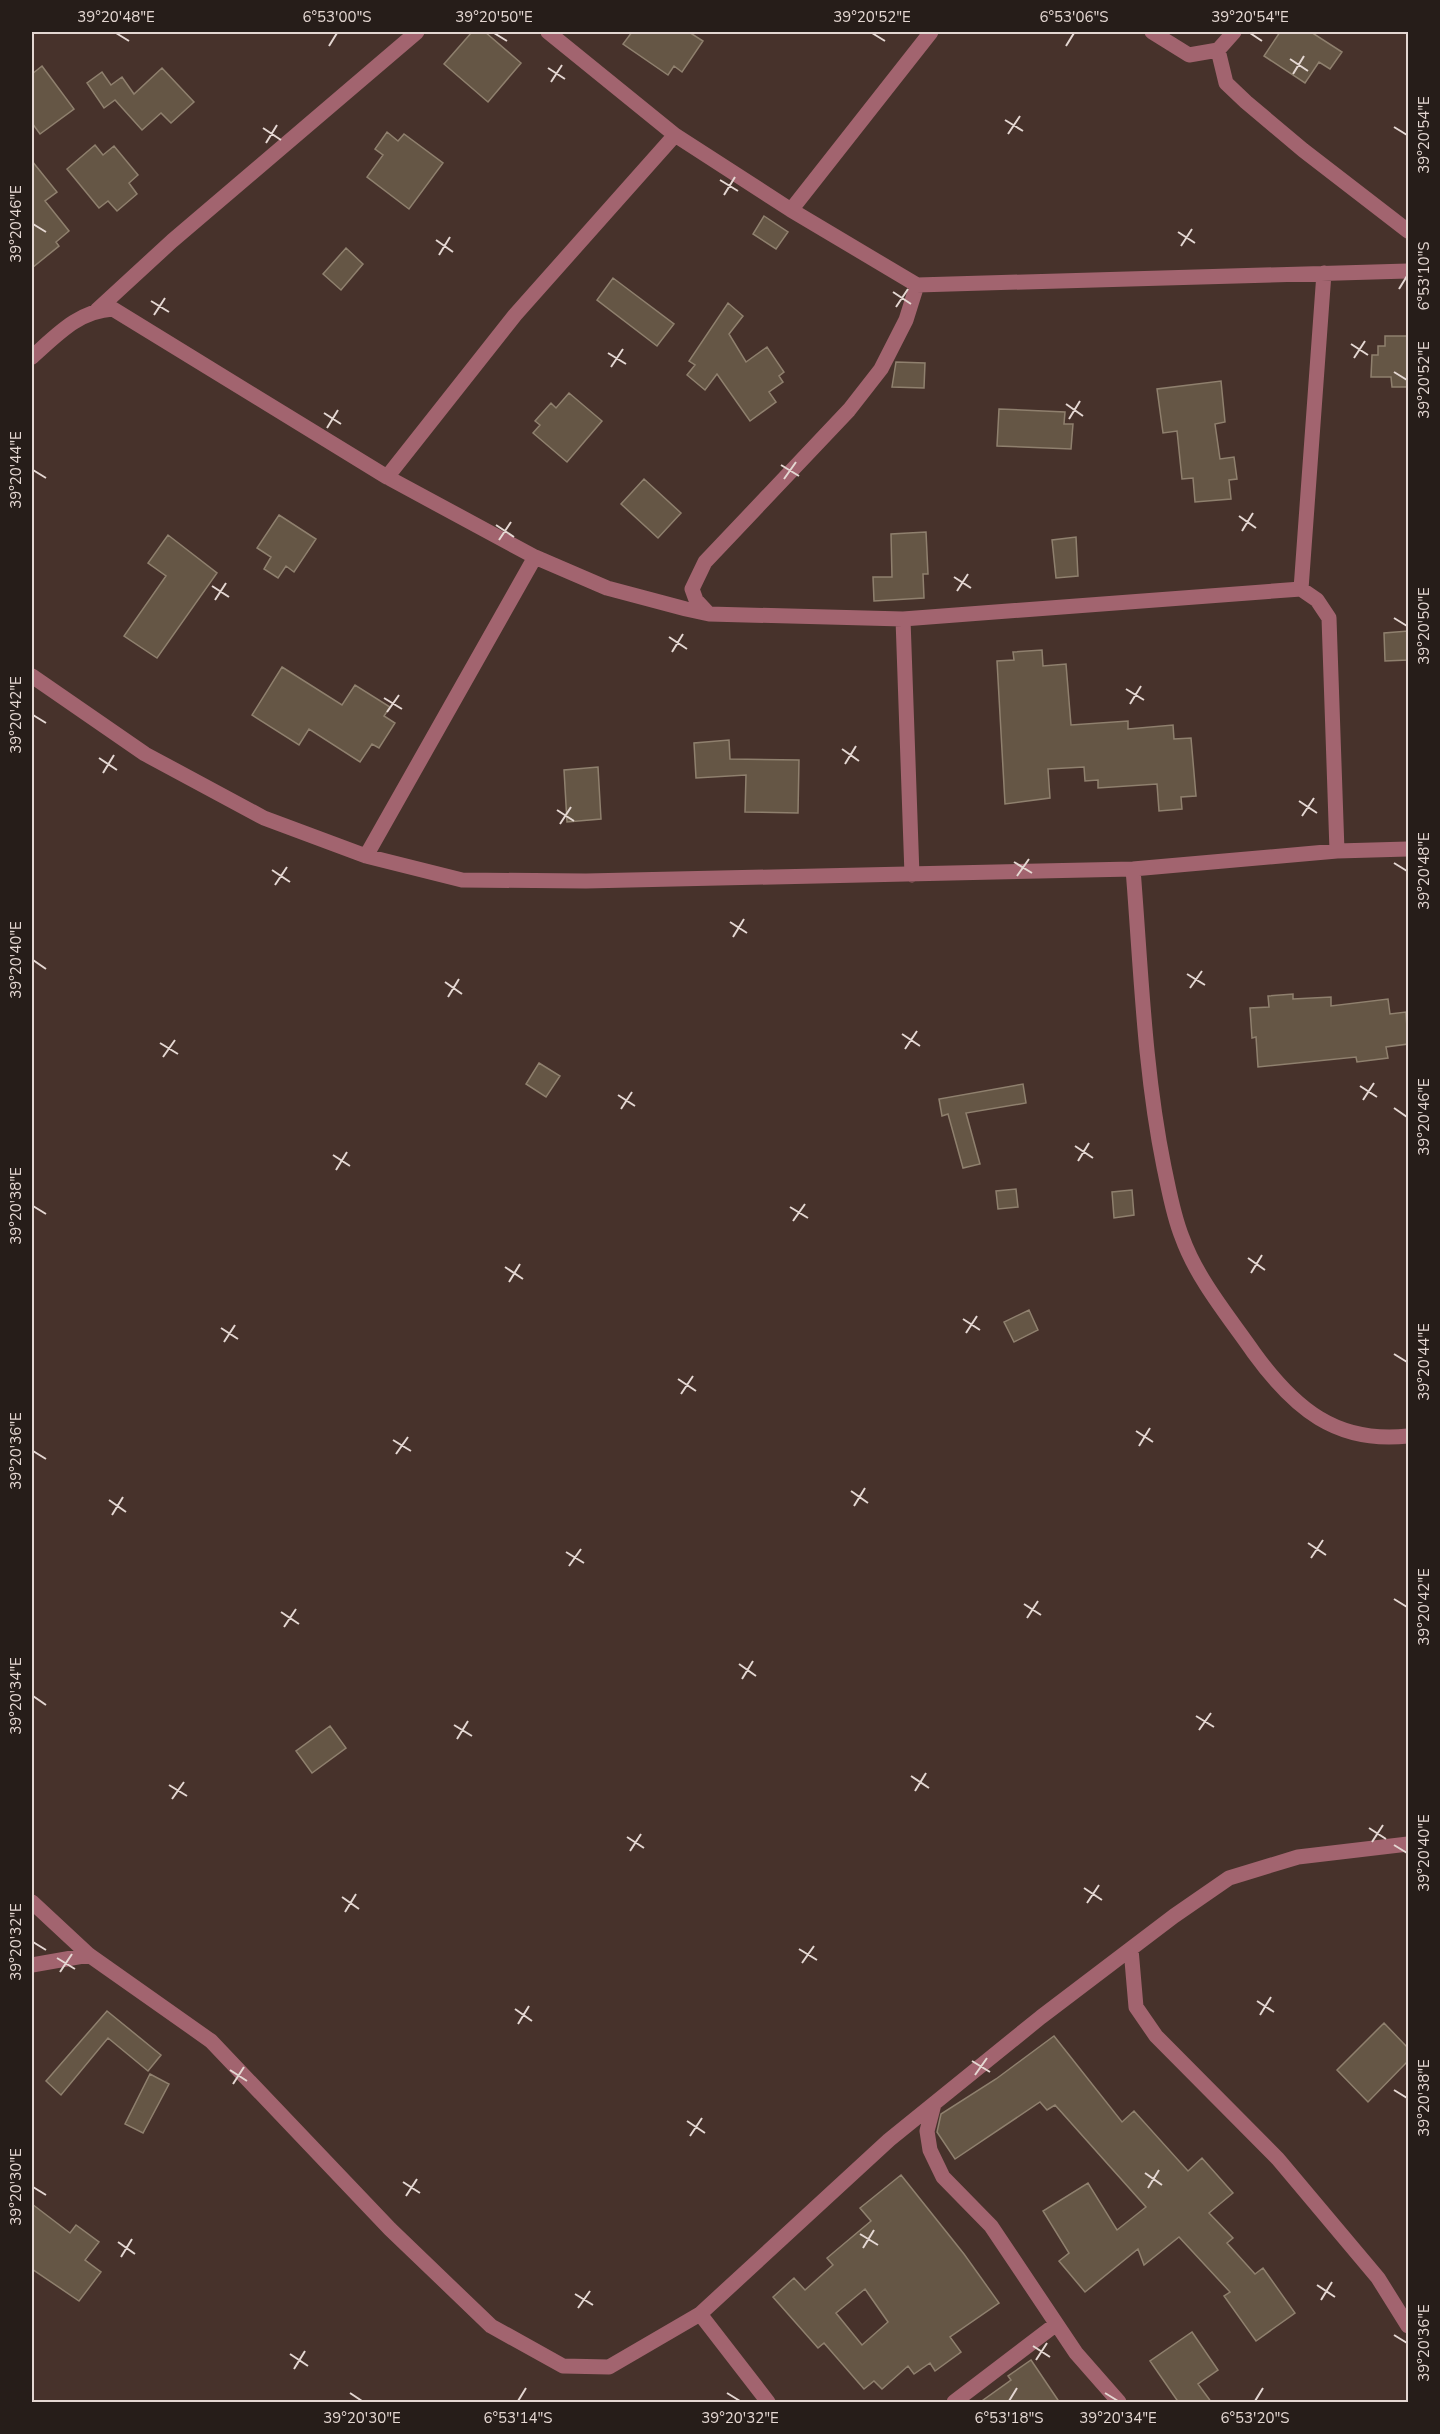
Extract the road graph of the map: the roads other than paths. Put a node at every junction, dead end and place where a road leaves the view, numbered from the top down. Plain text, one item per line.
1 (417, 32) edge
2 (548, 32) edge
3 (931, 32) edge
4 (1152, 32) edge
5 (1234, 32) edge
6 (1218, 50) junction
7 (675, 135) junction
8 (790, 210) junction
9 (1408, 231) edge
10 (1408, 271) edge
11 (1324, 273) junction
12 (917, 285) junction
13 (96, 310) junction
14 (32, 357) edge
15 (387, 477) junction
16 (535, 557) junction
17 (1301, 589) junction
18 (709, 614) junction
19 (903, 619) junction
20 (32, 676) edge
21 (1408, 849) edge
22 (1337, 851) junction
23 (366, 856) junction
24 (1133, 869) junction
25 (912, 875) junction
26 (1408, 1436) edge
27 (1408, 1844) edge
28 (32, 1902) edge
29 (1131, 1949) junction
30 (89, 1955) junction
31 (32, 1965) edge
32 (934, 2104) junction
33 (700, 2314) junction
34 (1055, 2325) junction
35 (1408, 2326) edge
36 (768, 2403) edge
37 (954, 2403) edge
38 (1119, 2403) edge

1 - 13 street
2 - 7 street
3 - 8 street
4 - 6 street
5 - 6 street
6 - 9 street
7 - 8 street
7 - 15 street
8 - 12 street
10 - 11 street
11 - 12 street
11 - 17 street
12 - 18 street
13 - 14 street
13 - 15 street
15 - 16 street
16 - 18 street
16 - 23 street
17 - 19 street
17 - 22 street
18 - 19 street
19 - 25 street
20 - 23 street
21 - 22 street
22 - 24 street
23 - 25 street
24 - 25 street
24 - 26 street
27 - 29 street
28 - 30 street
29 - 32 street
29 - 35 street
30 - 31 street
30 - 33 street
32 - 33 street
32 - 34 street
33 - 36 street
34 - 37 street
34 - 38 street

